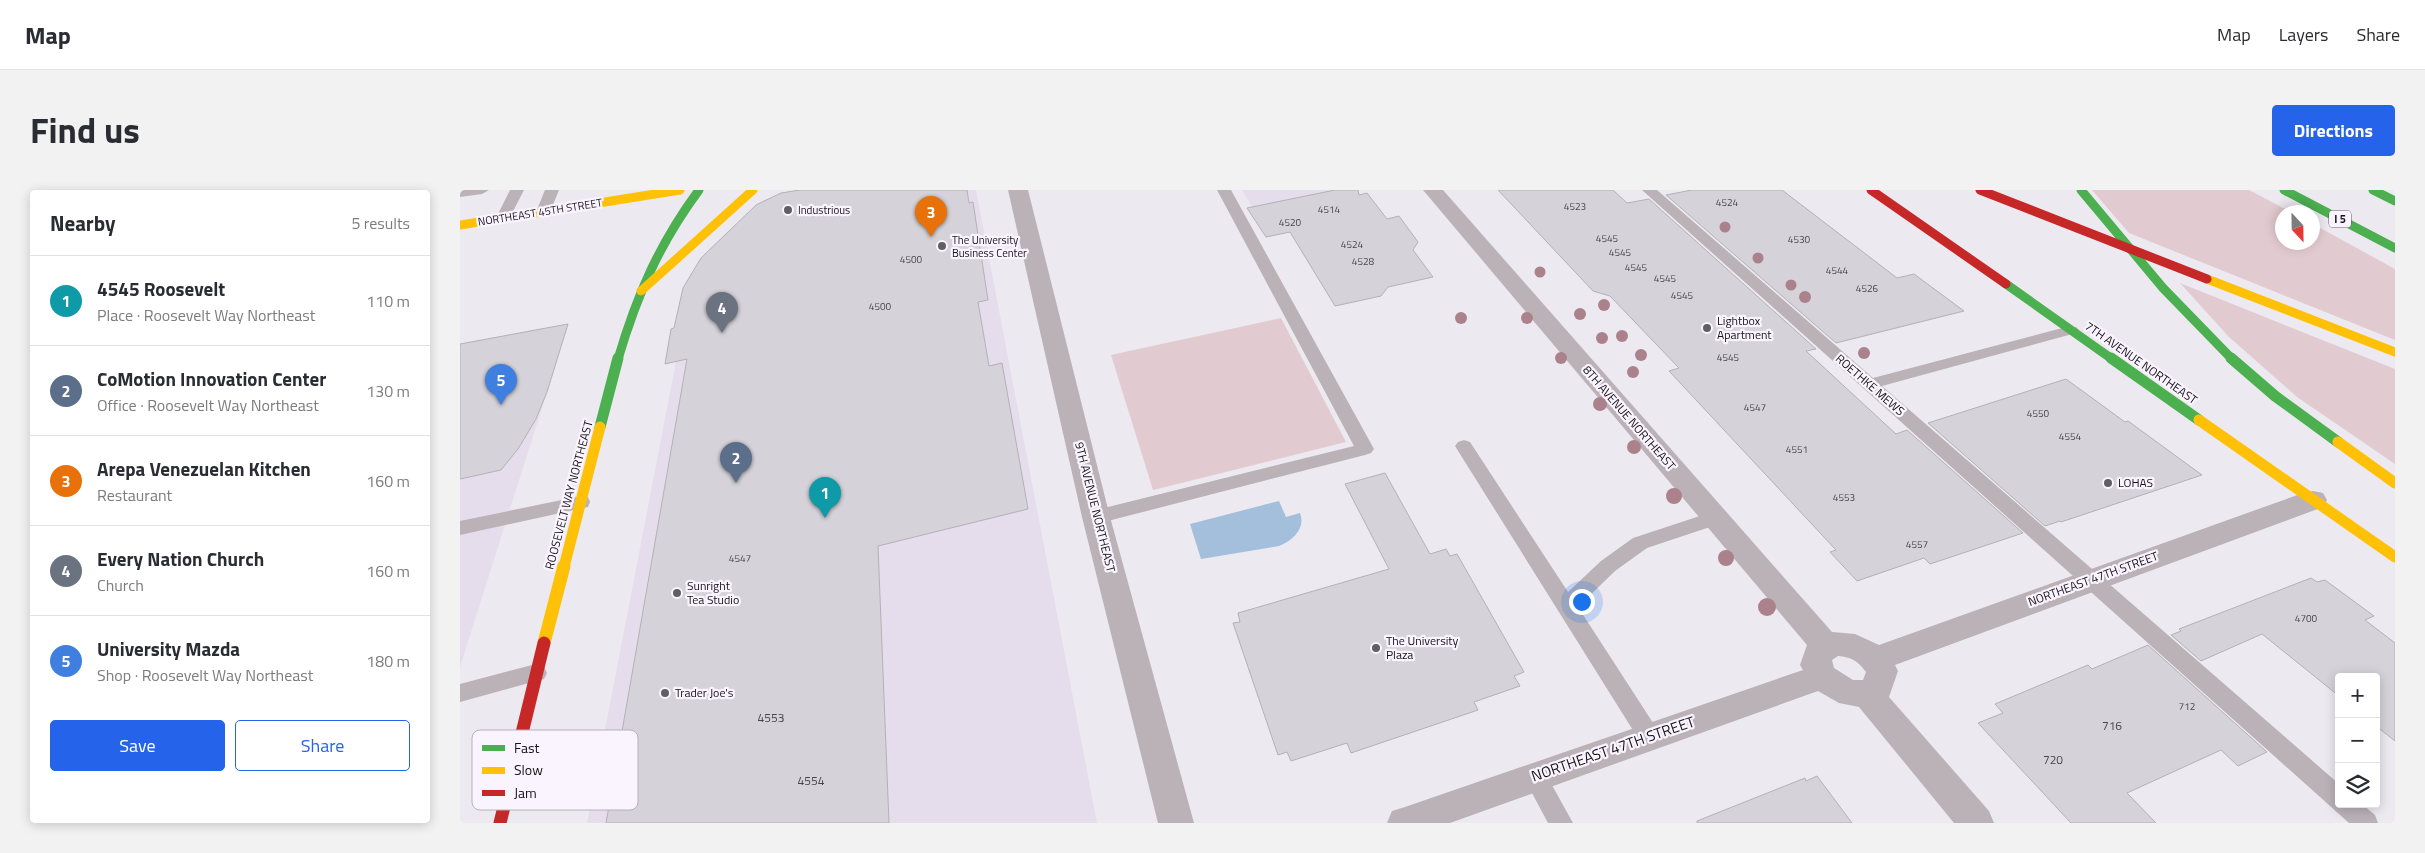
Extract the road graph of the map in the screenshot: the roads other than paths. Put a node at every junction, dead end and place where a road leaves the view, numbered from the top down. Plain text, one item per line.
1 (482, 190) edge
2 (517, 190) edge
3 (552, 190) edge
4 (680, 190) edge
5 (699, 190) edge
6 (753, 190) edge
7 (1018, 190) edge
8 (1224, 190) edge
9 (1433, 190) edge
10 (1649, 190) edge
11 (1871, 190) edge
12 (2081, 190) edge
13 (2284, 190) edge
14 (2373, 190) edge
15 (1981, 191) edge
16 (460, 193) edge
17 (2395, 201) edge
18 (543, 212) junction
19 (503, 218) junction
20 (460, 225) edge
21 (2395, 248) edge
22 (636, 295) junction
23 (2071, 330) junction
24 (2395, 352) edge
25 (1869, 384) junction
26 (1464, 446) dead end
27 (2395, 483) edge
28 (2313, 500) junction
29 (581, 502) junction
30 (1096, 516) junction
31 (1715, 518) junction
32 (460, 528) edge
33 (2395, 557) edge
34 (2090, 579) junction
35 (1567, 605) junction
36 (1875, 659) junction
37 (1824, 661) junction
38 (536, 674) junction
39 (460, 692) edge
40 (1866, 693) junction
41 (522, 730) edge
42 (1649, 736) junction
43 (1535, 776) junction
44 (2335, 795) edge
45 (2349, 808) edge
46 (503, 810) edge
47 (500, 823) edge
48 (1176, 823) edge
49 (1405, 823) edge
50 (1560, 823) edge
51 (1976, 823) edge
52 (2366, 823) edge

1 - 16 lane
2 - 19 lane
3 - 18 lane
4 - 18 main road, NORTHEAST 45TH STREET
5 - 22 main road, ROOSEVELT WAY NORTHEAST
6 - 22 main road
7 - 30 street, 9TH AVENUE NORTHEAST
8 - 30 lane
9 - 31 street, 8TH AVENUE NORTHEAST
10 - 25 lane, ROETHKE MEWS
11 - 23 main road, 7TH AVENUE NORTHEAST
12 - 27 main road
13 - 21 main road, I 5
14 - 17 main road
15 - 24 main road
18 - 19 main road, NORTHEAST 45TH STREET
19 - 20 main road, NORTHEAST 45TH STREET
22 - 29 main road, ROOSEVELT WAY NORTHEAST
23 - 25 lane
23 - 28 main road, 7TH AVENUE NORTHEAST
25 - 34 lane, ROETHKE MEWS
26 - 35 lane
28 - 33 main road, 7TH AVENUE NORTHEAST
28 - 34 street, NORTHEAST 47TH STREET
29 - 32 lane
29 - 38 main road, ROOSEVELT WAY NORTHEAST
30 - 48 street, 9TH AVENUE NORTHEAST
31 - 35 lane
31 - 37 street, 8TH AVENUE NORTHEAST
34 - 36 street, NORTHEAST 47TH STREET
34 - 44 lane, ROETHKE MEWS
35 - 42 lane
36 - 37 street
36 - 40 street
37 - 40 street
37 - 42 street, NORTHEAST 47TH STREET
38 - 39 lane
38 - 41 main road, ROOSEVELT WAY NORTHEAST
40 - 51 street
42 - 43 street, NORTHEAST 47TH STREET
43 - 49 street, NORTHEAST 47TH STREET
43 - 50 lane
45 - 52 lane
46 - 47 main road, ROOSEVELT WAY NORTHEAST

